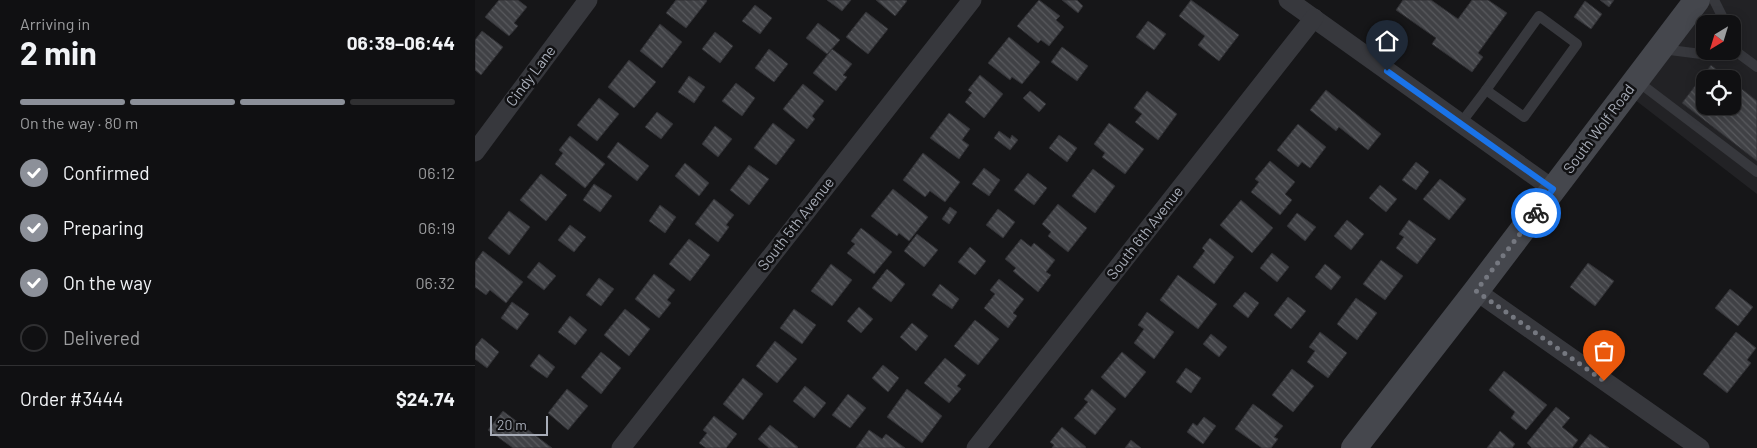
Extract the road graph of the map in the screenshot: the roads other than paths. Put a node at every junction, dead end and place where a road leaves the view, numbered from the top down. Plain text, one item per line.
1 (588, 0) edge
2 (972, 0) edge
3 (1288, 0) edge
4 (1697, 0) edge
5 (1714, 0) edge
6 (1722, 15) edge
7 (1314, 18) junction
8 (1660, 49) junction
9 (1696, 53) edge
10 (1741, 55) edge
11 (1757, 67) edge
12 (1636, 80) junction
13 (1486, 90) junction
14 (1461, 123) junction
15 (475, 152) edge
16 (1757, 172) edge
17 (1553, 189) junction
18 (1476, 291) junction
19 (621, 448) edge
20 (976, 448) edge
21 (1353, 448) edge
22 (1700, 448) edge

1 - 15 street, Cindy Lane
2 - 19 street, South 5th Avenue
3 - 7 street
4 - 8 main road, South Wolf Road
5 - 6 lane
7 - 14 street
7 - 20 street, South 6th Avenue
8 - 9 lane
8 - 12 main road, South Wolf Road
10 - 11 lane
12 - 16 lane
12 - 17 main road, South Wolf Road
13 - 13 lane
13 - 14 lane
14 - 17 street
17 - 18 main road, South Wolf Road
18 - 21 main road, South Wolf Road
18 - 22 street

